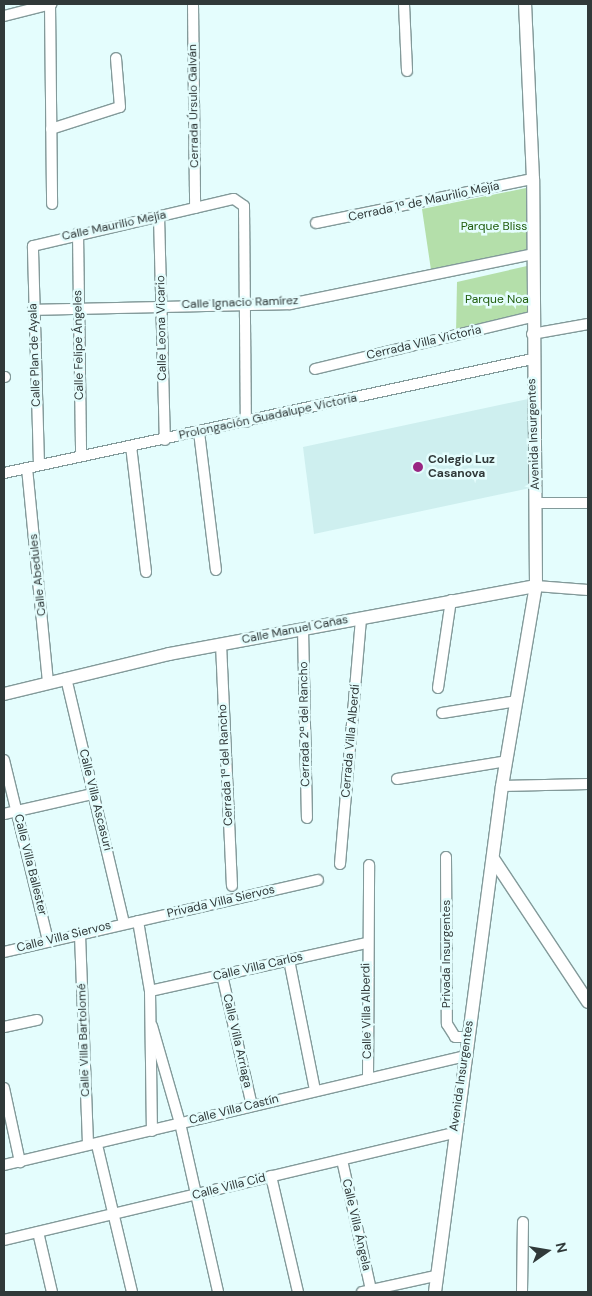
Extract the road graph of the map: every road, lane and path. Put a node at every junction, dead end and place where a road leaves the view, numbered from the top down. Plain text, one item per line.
1 (50, 4) edge
2 (193, 4) edge
3 (404, 4) edge
4 (525, 4) edge
5 (4, 15) edge
6 (116, 58) dead end
7 (407, 71) dead end
8 (50, 129) junction
9 (533, 179) junction
10 (52, 204) dead end
11 (195, 208) junction
12 (159, 216) junction
13 (316, 223) dead end
14 (78, 233) junction
15 (33, 246) joint
16 (533, 254) junction
17 (247, 304) junction
18 (162, 305) junction
19 (79, 309) junction
20 (33, 310) junction
21 (532, 317) junction
22 (588, 324) edge
23 (532, 334) junction
24 (532, 358) junction
25 (315, 368) dead end
26 (246, 422) junction
27 (199, 432) junction
28 (165, 440) junction
29 (131, 446) junction
30 (81, 456) junction
31 (39, 465) junction
32 (27, 468) junction
33 (4, 473) edge
34 (536, 503) junction
35 (588, 503) edge
36 (216, 570) dead end
37 (146, 572) dead end
38 (536, 586) junction
39 (588, 590) edge
40 (451, 600) junction
41 (361, 618) junction
42 (304, 629) junction
43 (221, 644) junction
44 (66, 678) junction
45 (48, 682) junction
46 (438, 688) dead end
47 (4, 694) edge
48 (517, 701) junction
49 (442, 713) dead end
50 (4, 760) edge
51 (507, 761) junction
52 (397, 779) dead end
53 (588, 784) edge
54 (502, 786) junction
55 (93, 794) junction
56 (17, 811) junction
57 (4, 814) edge
58 (307, 818) dead end
59 (446, 856) dead end
60 (494, 860) junction
61 (340, 864) dead end
62 (369, 865) dead end
63 (318, 880) dead end
64 (232, 886) dead end
65 (138, 921) junction
66 (124, 923) junction
67 (80, 935) junction
68 (48, 941) junction
69 (366, 943) junction
70 (4, 952) edge
71 (289, 960) junction
72 (222, 975) junction
73 (150, 991) junction
74 (588, 1002) edge
75 (37, 1020) dead end
76 (152, 1026) junction
77 (4, 1027) edge
78 (468, 1037) junction
79 (465, 1056) junction
80 (368, 1078) junction
81 (4, 1088) edge
82 (315, 1090) junction
83 (252, 1106) junction
84 (180, 1123) junction
85 (152, 1130) junction
86 (454, 1133) junction
87 (92, 1145) junction
88 (342, 1160) junction
89 (20, 1162) junction
90 (4, 1166) edge
91 (271, 1176) junction
92 (197, 1195) junction
93 (114, 1214) junction
94 (523, 1222) dead end
95 (38, 1232) junction
96 (4, 1240) edge
97 (435, 1276) junction
98 (367, 1291) edge
99 (52, 1292) edge
100 (132, 1292) edge
101 (218, 1292) edge
102 (298, 1292) edge
103 (435, 1292) edge
104 (522, 1292) edge

1 - 5 street
1 - 8 street
2 - 11 street, Cerrada Úrsulo Galván
3 - 7 street
4 - 9 street, Avenida Insurgentes
6 - 8 street
8 - 10 street
9 - 13 street, Cerrada 1ª de Maurilio Mejía
9 - 16 street, Avenida Insurgentes
11 - 12 street, Calle Maurilio Mejía
11 - 17 street, Calle Maurilio Mejía
12 - 14 street, Calle Maurilio Mejía
12 - 18 street, Calle Leona Vicario
14 - 15 street, Calle Maurilio Mejía
14 - 19 street, Calle Felipe Ángeles
15 - 20 street, Calle Plan de Ayala
16 - 17 street, Calle Ignacio Ramírez
16 - 21 street, Avenida Insurgentes
17 - 18 street, Calle Ignacio Ramírez
17 - 26 street
18 - 19 street, Calle Ignacio Ramírez
18 - 28 street, Calle Leona Vicario
19 - 20 street, Calle Ignacio Ramírez
19 - 30 street, Calle Felipe Ángeles
20 - 31 street, Calle Plan de Ayala
21 - 23 street, Avenida Insurgentes
21 - 25 street, Cerrada Villa Victoria
22 - 23 street
23 - 24 street, Avenida Insurgentes
24 - 26 street, Prolongación Guadalupe Victoria
24 - 34 street, Avenida Insurgentes
26 - 27 street, Prolongación Guadalupe Victoria
27 - 28 street, Prolongación Guadalupe Victoria
27 - 36 street
28 - 29 street, Prolongación Guadalupe Victoria
29 - 30 street, Prolongación Guadalupe Victoria
29 - 37 street
30 - 31 street, Prolongación Guadalupe Victoria
31 - 32 street, Prolongación Guadalupe Victoria
32 - 33 street, Prolongación Guadalupe Victoria
32 - 45 street, Calle Abedules
34 - 35 street
34 - 38 street, Avenida Insurgentes
38 - 39 street, Calle Manuel Cañas
38 - 40 street, Calle Manuel Cañas
38 - 48 street, Avenida Insurgentes
40 - 41 street, Calle Manuel Cañas
40 - 46 street
41 - 42 street, Calle Manuel Cañas
41 - 61 street, Cerrada Villa Alberdi
42 - 43 street, Calle Manuel Cañas
42 - 58 street, Cerrada 2ª del Rancho
43 - 44 street, Calle Manuel Cañas
43 - 64 street, Cerrada 1ª del Rancho
44 - 45 street, Calle Manuel Cañas
44 - 55 street, Calle Villa Ascasuri
45 - 47 street, Calle Manuel Cañas
48 - 49 street
48 - 51 street, Avenida Insurgentes
50 - 56 street, Calle Villa Ballester
51 - 52 street
51 - 54 street, Avenida Insurgentes
53 - 54 street
54 - 60 street, Avenida Insurgentes
55 - 56 street
55 - 66 street, Calle Villa Ascasuri
56 - 57 street
56 - 68 street, Calle Villa Ballester
59 - 78 street, Privada Insurgentes
60 - 74 street
60 - 78 street, Avenida Insurgentes
62 - 69 street, Calle Villa Alberdi
63 - 65 street, Privada Villa Siervos
65 - 66 street, Privada Villa Siervos
65 - 73 street
66 - 67 street, Calle Villa Siervos
67 - 68 street, Calle Villa Siervos
67 - 87 street, Calle Villa Bartolomé
68 - 70 street, Calle Villa Siervos
69 - 71 street, Calle Villa Carlos
69 - 80 street, Calle Villa Alberdi
71 - 72 street, Calle Villa Carlos
71 - 82 street
72 - 73 street, Calle Villa Carlos
72 - 83 street, Calle Villa Arriaga
73 - 76 street
75 - 77 street
76 - 84 street
76 - 85 street
78 - 79 street, Avenida Insurgentes
79 - 80 street, Calle Villa Castín
79 - 86 street, Avenida Insurgentes
80 - 82 street, Calle Villa Castín
81 - 89 street
82 - 83 street, Calle Villa Castín
83 - 84 street, Calle Villa Castín
84 - 85 street, Calle Villa Castín
84 - 92 street
85 - 87 street, Calle Villa Castín
86 - 88 street, Calle Villa Cid
86 - 97 street, Avenida Insurgentes
87 - 89 street, Calle Villa Castín
87 - 93 street, Calle Villa Bartolomé
88 - 91 street, Calle Villa Cid
88 - 98 street, Calle Villa Ángela
89 - 90 street, Calle Villa Castín
91 - 92 street, Calle Villa Cid
91 - 102 street
92 - 93 street, Calle Villa Cid
92 - 101 street
93 - 95 street, Calle Villa Cid
93 - 100 street, Calle Villa Bartolomé
94 - 104 street
95 - 96 street, Calle Villa Cid
95 - 99 street
97 - 98 street
97 - 103 street, Avenida Insurgentes

